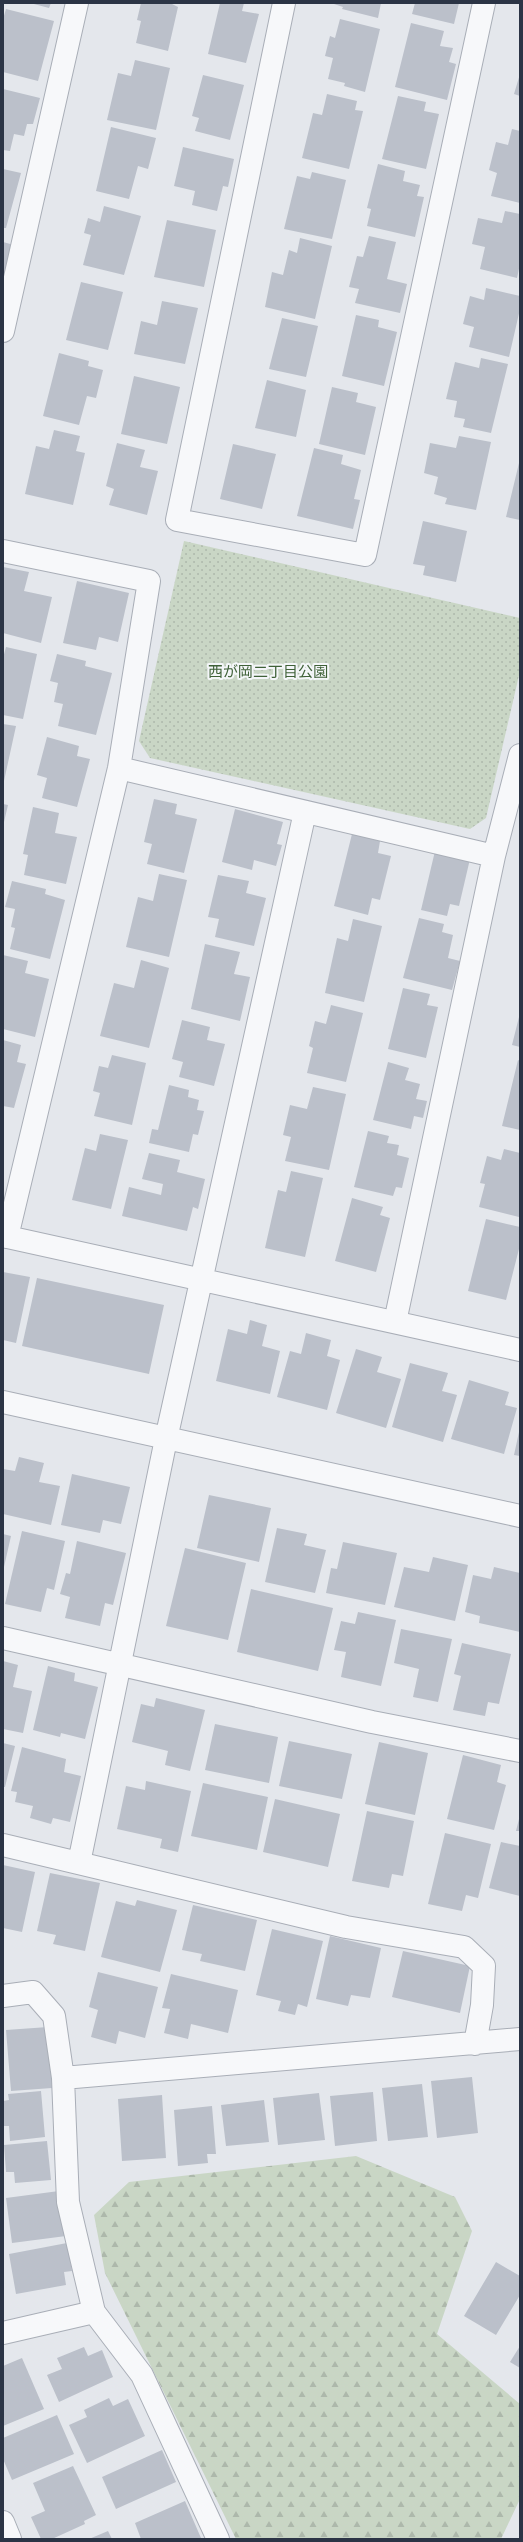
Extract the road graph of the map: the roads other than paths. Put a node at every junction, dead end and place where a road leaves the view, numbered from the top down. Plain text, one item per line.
1 (77, 3) edge
2 (284, 3) edge
3 (484, 3) edge
4 (3, 331) edge
5 (3, 551) edge
6 (520, 755) edge
7 (118, 768) junction
8 (305, 812) junction
9 (494, 856) junction
10 (5, 1237) edge
11 (202, 1279) junction
12 (394, 1322) junction
13 (520, 1350) edge
14 (3, 1402) edge
15 (166, 1439) junction
16 (520, 1516) edge
17 (3, 1638) edge
18 (118, 1664) junction
19 (520, 1751) edge
20 (3, 1845) edge
21 (79, 1863) junction
22 (3, 1996) edge
23 (520, 2039) edge
24 (474, 2044) junction
25 (63, 2078) junction
26 (94, 2312) junction
27 (3, 2333) edge
28 (3, 2522) edge
29 (10, 2539) edge
30 (218, 2539) edge

1 - 4 street
2 - 3 street
5 - 7 street
6 - 9 street
7 - 8 street
7 - 10 street
8 - 9 street
8 - 11 street
9 - 12 street
10 - 11 street
11 - 12 street
11 - 15 street
12 - 13 street
14 - 15 street
15 - 16 street
15 - 18 street
17 - 18 street
18 - 19 street
18 - 21 street
20 - 21 street
21 - 24 street
22 - 25 street
23 - 24 street
24 - 25 street
25 - 26 street
26 - 27 street
26 - 30 street
28 - 29 street

